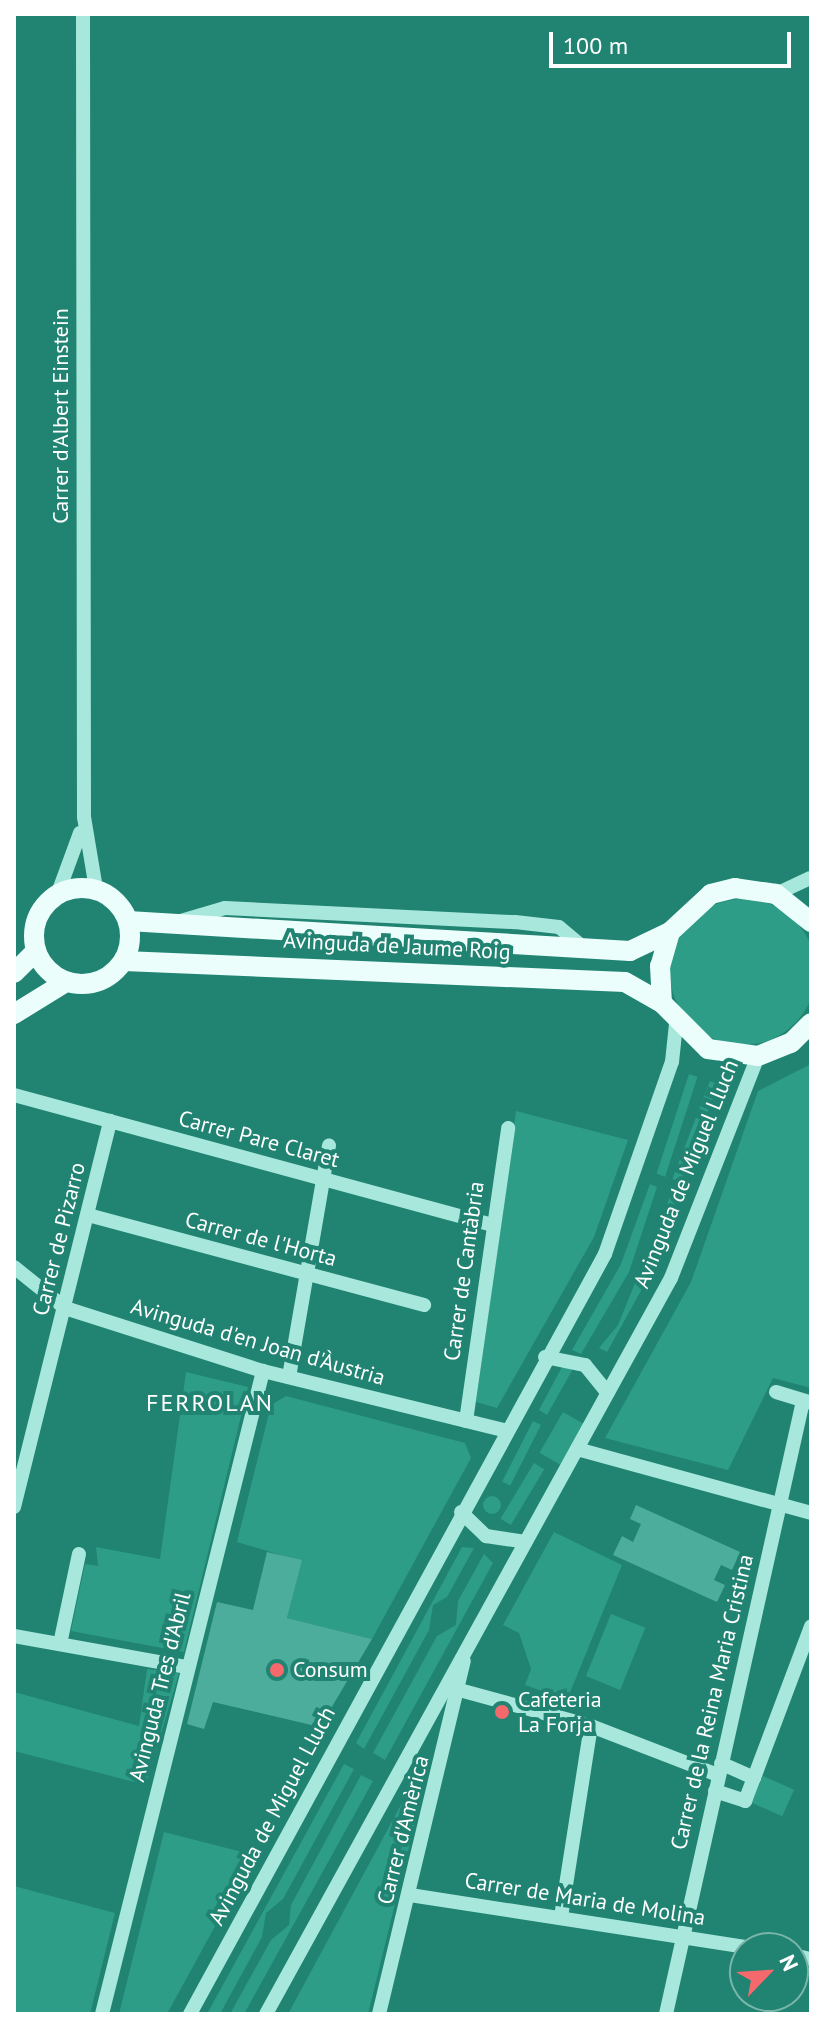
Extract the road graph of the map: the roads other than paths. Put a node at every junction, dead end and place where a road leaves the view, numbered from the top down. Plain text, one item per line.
1 (83, 14) edge
2 (84, 817) junction
3 (811, 878) edge
4 (96, 889) junction
5 (58, 893) junction
6 (776, 894) junction
7 (128, 921) junction
8 (811, 922) edge
9 (670, 932) junction
10 (36, 951) junction
11 (124, 961) junction
12 (14, 973) edge
13 (66, 982) junction
14 (662, 1003) junction
15 (14, 1014) edge
16 (811, 1023) edge
17 (676, 1025) junction
18 (758, 1056) junction
19 (14, 1095) edge
20 (110, 1121) junction
21 (508, 1128) dead end
22 (329, 1145) dead end
23 (323, 1180) junction
24 (88, 1215) junction
25 (492, 1225) junction
26 (14, 1267) edge
27 (307, 1274) junction
28 (424, 1305) dead end
29 (65, 1308) junction
30 (545, 1357) junction
31 (263, 1371) junction
32 (289, 1377) junction
33 (776, 1392) dead end
34 (608, 1393) junction
35 (807, 1402) edge
36 (466, 1421) junction
37 (504, 1430) junction
38 (577, 1449) junction
39 (779, 1505) junction
40 (14, 1507) edge
41 (461, 1512) junction
42 (811, 1513) edge
43 (526, 1542) junction
44 (79, 1554) dead end
45 (811, 1626) edge
46 (14, 1636) edge
47 (60, 1644) junction
48 (465, 1657) junction
49 (187, 1667) junction
50 (462, 1687) junction
51 (444, 1690) junction
52 (591, 1726) junction
53 (720, 1769) junction
54 (754, 1778) junction
55 (715, 1791) junction
56 (410, 1895) junction
57 (561, 1917) junction
58 (684, 1935) junction
59 (729, 1943) edge
60 (102, 2014) edge
61 (190, 2014) edge
62 (266, 2014) edge
63 (379, 2014) edge
64 (666, 2014) edge

1 - 2 street, Carrer d'Albert Einstein
2 - 4 street, Carrer d'Albert Einstein
2 - 5 street, Carrer d'Albert Einstein
3 - 6 street
4 - 5 main road
4 - 7 main road
5 - 10 main road
6 - 8 main road
6 - 9 main road, Avinguda de Jaume Roig
7 - 9 main road, Avinguda de Jaume Roig
7 - 11 main road
9 - 14 main road
10 - 12 main road
10 - 13 main road
11 - 13 main road
11 - 14 main road, Avinguda de Jaume Roig
13 - 15 main road
14 - 17 main road
16 - 18 main road
17 - 18 main road
17 - 30 street, Avinguda de Miguel Lluch
18 - 34 street, Avinguda de Miguel Lluch
19 - 20 street, Carrer Pare Claret
20 - 23 street, Carrer Pare Claret
20 - 24 street, Carrer de Pizarro
21 - 25 street, Carrer de Cantàbria
22 - 23 street
23 - 25 street, Carrer Pare Claret
23 - 27 street
24 - 27 street, Carrer de l'Horta
24 - 29 street, Carrer de Pizarro
25 - 36 street, Carrer de Cantàbria
26 - 29 street, Avinguda d'en Joan d'Àustria
27 - 28 street, Carrer de l'Horta
27 - 32 street
29 - 31 street, Avinguda d'en Joan d'Àustria
29 - 40 street, Carrer de Pizarro
30 - 34 street
30 - 37 street, Avinguda de Miguel Lluch
31 - 32 street, Avinguda d'en Joan d'Àustria
31 - 49 street, Avinguda Tres d'Abril
32 - 36 street, Avinguda d'en Joan d'Àustria
33 - 35 street
34 - 38 street, Avinguda de Miguel Lluch
35 - 39 street, Carrer de la Reina Maria Cristina
36 - 37 street, Avinguda d'en Joan d'Àustria
37 - 41 street, Avinguda de Miguel Lluch
38 - 39 street
38 - 43 street, Avinguda de Miguel Lluch
39 - 42 street
39 - 53 street, Carrer de la Reina Maria Cristina
41 - 43 street
41 - 61 street, Avinguda de Miguel Lluch
43 - 48 street, Avinguda de Miguel Lluch
44 - 47 street
45 - 54 street
46 - 47 street
47 - 49 street
48 - 50 street, Carrer d'Amèrica
48 - 51 street, Avinguda de Miguel Lluch
49 - 60 street, Avinguda Tres d'Abril
50 - 51 street
50 - 52 street
50 - 56 street, Carrer d'Amèrica
51 - 62 street, Avinguda de Miguel Lluch
52 - 53 street
52 - 57 street
53 - 54 street
53 - 55 street, Carrer de la Reina Maria Cristina
54 - 55 street
55 - 58 street, Carrer de la Reina Maria Cristina
56 - 57 street, Carrer de Maria de Molina
56 - 63 street, Carrer d'Amèrica
57 - 58 street, Carrer de Maria de Molina
58 - 59 street, Carrer de Maria de Molina
58 - 64 street, Carrer de la Reina Maria Cristina

